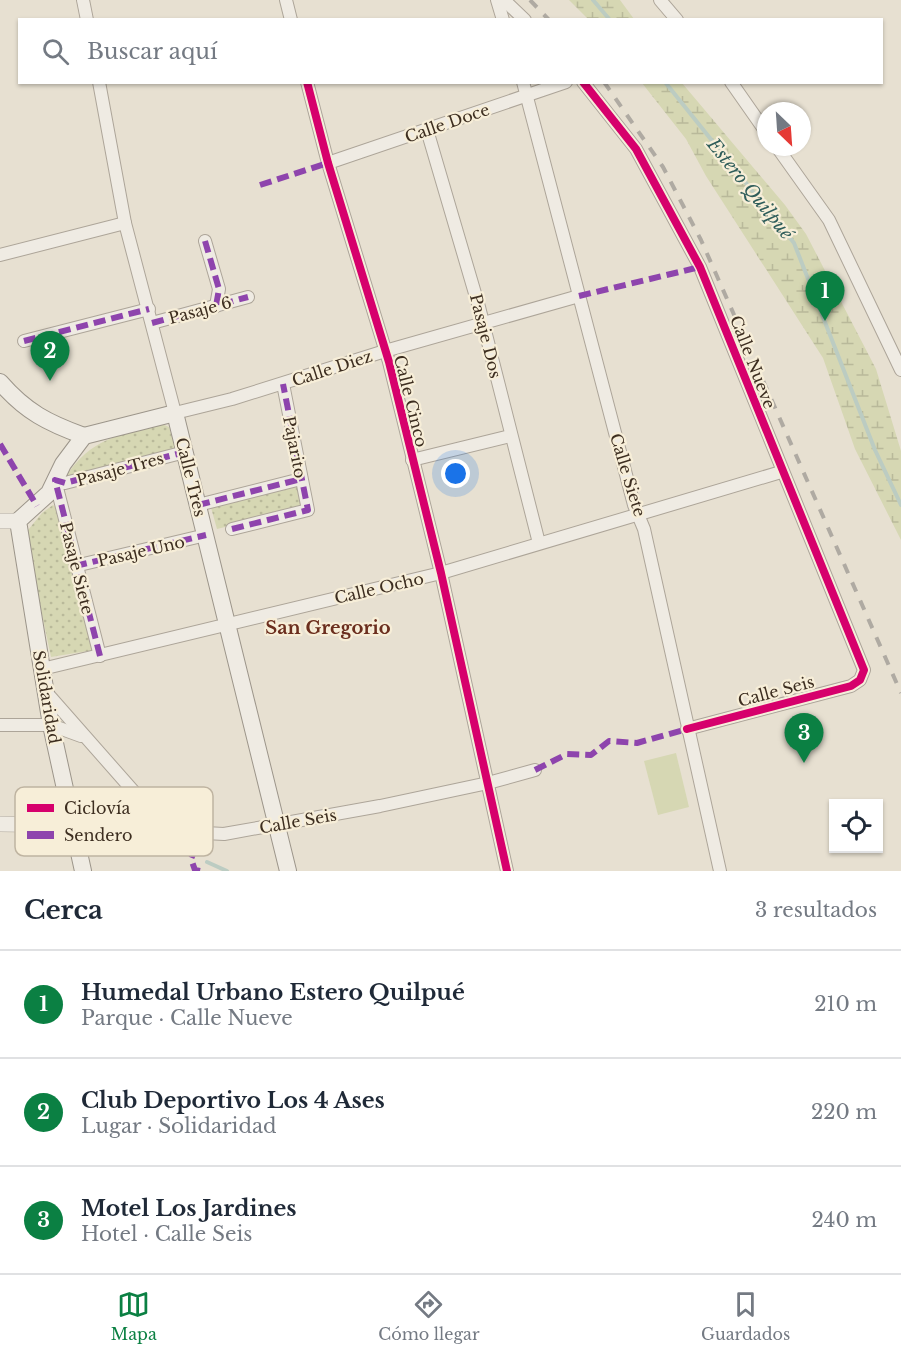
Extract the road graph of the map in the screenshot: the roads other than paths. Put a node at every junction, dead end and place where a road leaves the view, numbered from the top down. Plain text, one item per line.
1 (83, 0) edge
2 (286, 0) edge
3 (497, 0) edge
4 (504, 0) edge
5 (660, 0) edge
6 (87, 18) edge
7 (290, 18) edge
8 (502, 18) edge
9 (523, 18) edge
10 (675, 18) edge
11 (99, 84) edge
12 (308, 84) edge
13 (524, 84) edge
14 (560, 84) edge
15 (585, 84) edge
16 (731, 84) edge
17 (527, 95) junction
18 (757, 119) edge
19 (427, 130) junction
20 (783, 156) edge
21 (328, 163) junction
22 (126, 224) junction
23 (205, 241) dead end
24 (0, 255) edge
25 (248, 297) dead end
26 (579, 297) junction
27 (216, 306) junction
28 (149, 309) junction
29 (152, 323) junction
30 (483, 324) junction
31 (24, 341) dead end
32 (385, 351) junction
33 (901, 370) edge
34 (0, 382) edge
35 (284, 384) junction
36 (175, 413) junction
37 (84, 436) junction
38 (510, 436) junction
39 (185, 452) junction
40 (412, 460) junction
41 (781, 472) junction
42 (301, 479) junction
43 (55, 480) junction
44 (198, 505) junction
45 (638, 516) junction
46 (0, 521) edge
47 (18, 521) junction
48 (232, 528) dead end
49 (206, 535) junction
50 (539, 543) junction
51 (75, 566) junction
52 (441, 573) junction
53 (228, 624) junction
54 (100, 656) junction
55 (42, 669) junction
56 (864, 670) joint
57 (46, 692) junction
58 (0, 725) edge
59 (51, 725) junction
60 (687, 729) junction
61 (84, 737) junction
62 (535, 770) dead end
63 (488, 783) junction
64 (65, 787) edge
65 (129, 787) edge
66 (0, 824) edge
67 (15, 824) edge
68 (276, 825) junction
69 (213, 834) edge
70 (80, 856) edge
71 (83, 871) edge
72 (288, 871) edge
73 (507, 871) edge
74 (720, 871) edge

1 - 6 street
2 - 7 street
3 - 8 street
4 - 9 street
5 - 10 street
11 - 22 street, Calle Tres
12 - 21 street, Calle Cinco
13 - 17 street, Calle Siete
14 - 17 street, Calle Doce
15 - 41 street, Calle Nueve
16 - 18 street
17 - 19 street, Calle Doce
17 - 26 street, Calle Siete
19 - 21 street, Calle Doce
19 - 30 street, Pasaje Dos
20 - 33 street
21 - 32 street, Calle Cinco
22 - 24 street
22 - 28 street, Calle Tres
23 - 27 street
25 - 27 street, Pasaje 6
26 - 30 street, Calle Diez
26 - 45 street, Calle Siete
27 - 29 street, Pasaje 6
28 - 29 street, Calle Tres
28 - 31 street
29 - 36 street, Calle Tres
30 - 32 street, Calle Diez
30 - 38 street, Pasaje Dos
32 - 35 street, Calle Diez
32 - 40 street, Calle Cinco
34 - 37 main road
35 - 36 street, Calle Diez
35 - 42 street, Pajarito
36 - 37 main road, Calle Diez
36 - 39 main road, Calle Tres
37 - 43 main road
38 - 40 street
38 - 50 street, Pasaje Dos
39 - 43 street, Pasaje Tres
39 - 44 main road, Calle Tres
40 - 52 street, Calle Cinco
41 - 45 street, Calle Ocho
41 - 56 street, Calle Nueve
42 - 44 street
42 - 48 street, Pajarito
43 - 47 main road
43 - 51 street, Pasaje Siete
44 - 49 main road, Calle Tres
45 - 50 street, Calle Ocho
45 - 60 street, Calle Siete
46 - 47 street
47 - 55 main road, Solidaridad
49 - 51 street, Pasaje Uno
49 - 53 main road, Calle Tres
50 - 52 street, Calle Ocho
51 - 54 street, Pasaje Siete
52 - 53 street, Calle Ocho
52 - 63 street, Calle Cinco
53 - 54 street, Calle Ocho
53 - 68 main road, Calle Tres
54 - 55 street, Calle Ocho
55 - 57 main road, Solidaridad
56 - 60 street, Calle Seis
57 - 59 main road, Solidaridad
57 - 61 street, Calle Seis
58 - 59 street
59 - 61 street
59 - 64 main road, Solidaridad
60 - 74 street, Calle Siete
61 - 65 street, Calle Seis
62 - 63 street, Calle Seis
63 - 68 street, Calle Seis
63 - 73 street, Calle Cinco
66 - 67 street
68 - 69 street, Calle Seis
68 - 72 main road, Calle Tres
70 - 71 main road, Solidaridad

